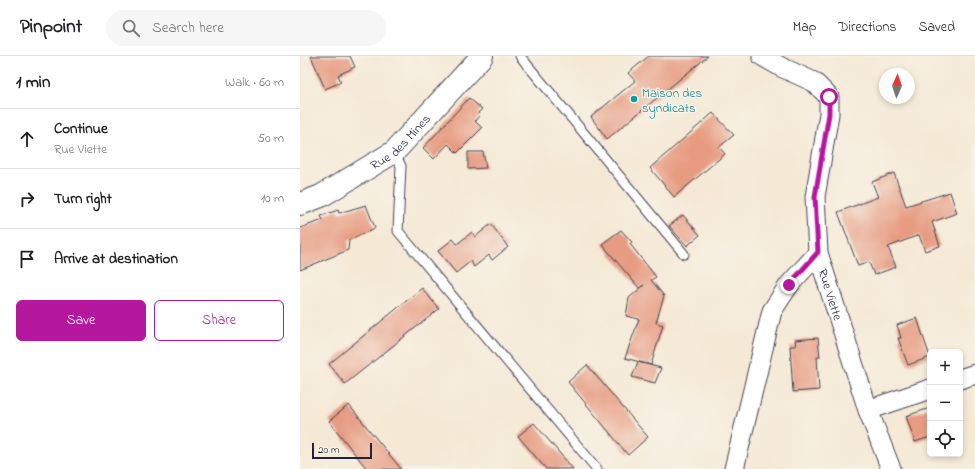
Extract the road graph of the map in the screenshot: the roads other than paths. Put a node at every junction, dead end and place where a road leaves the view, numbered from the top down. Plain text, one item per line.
1 (482, 56) edge
2 (520, 56) edge
3 (762, 56) edge
4 (394, 152) junction
5 (300, 204) edge
6 (818, 252) junction
7 (684, 254) dead end
8 (975, 374) edge
9 (963, 378) edge
10 (927, 390) edge
11 (868, 410) junction
12 (597, 469) edge
13 (734, 469) edge
14 (891, 469) edge

1 - 4 street, Rue des Mines
2 - 7 lane
3 - 6 street, Rue Viette
4 - 5 street, Rue des Mines
4 - 12 lane
6 - 11 street, Rue Viette
6 - 13 street
8 - 9 street
10 - 11 street
11 - 14 street, Rue Viette

